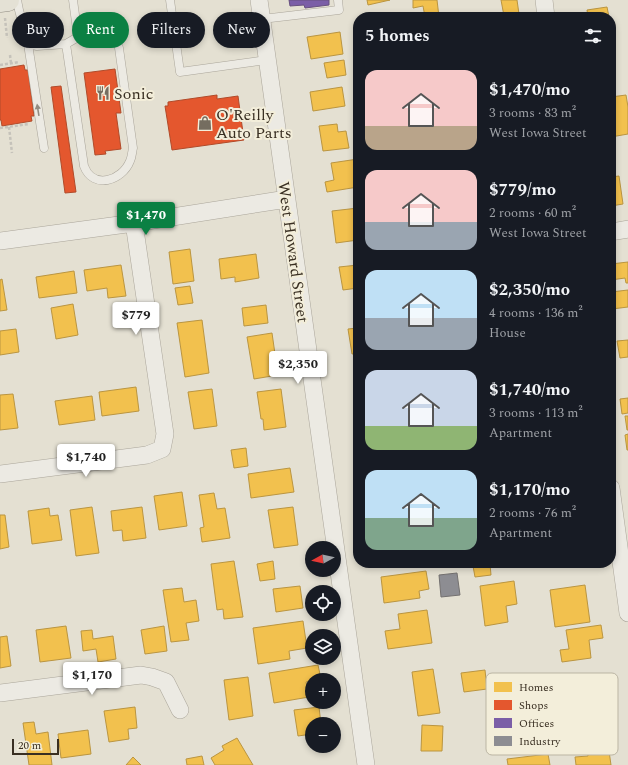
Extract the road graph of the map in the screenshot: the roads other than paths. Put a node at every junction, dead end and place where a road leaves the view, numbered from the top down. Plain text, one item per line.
1 (17, 0) edge
2 (73, 0) edge
3 (170, 0) edge
4 (259, 0) edge
5 (338, 0) edge
6 (544, 0) edge
7 (20, 12) edge
8 (75, 12) edge
9 (261, 12) edge
10 (545, 12) edge
11 (270, 18) edge
12 (72, 40) edge
13 (66, 44) joint
14 (29, 48) edge
15 (119, 48) edge
16 (266, 48) edge
17 (267, 60) junction
18 (44, 148) dead end
19 (287, 199) junction
20 (134, 223) junction
21 (628, 229) edge
22 (616, 231) edge
23 (0, 241) edge
24 (0, 474) edge
25 (616, 514) edge
26 (624, 555) edge
27 (628, 612) edge
28 (0, 693) edge
29 (180, 710) dead end
30 (366, 765) edge

1 - 7 lane
2 - 8 lane
3 - 17 lane
4 - 9 street, West Howard Street
5 - 11 lane
6 - 10 street
12 - 13 lane
13 - 15 lane
18 -> 14 lane
16 - 17 street, West Howard Street
17 - 19 street, West Howard Street
19 - 20 street
19 - 30 street, West Howard Street
20 - 23 street
20 - 24 street
21 - 22 street
25 - 26 street
26 - 27 street
28 - 29 street

